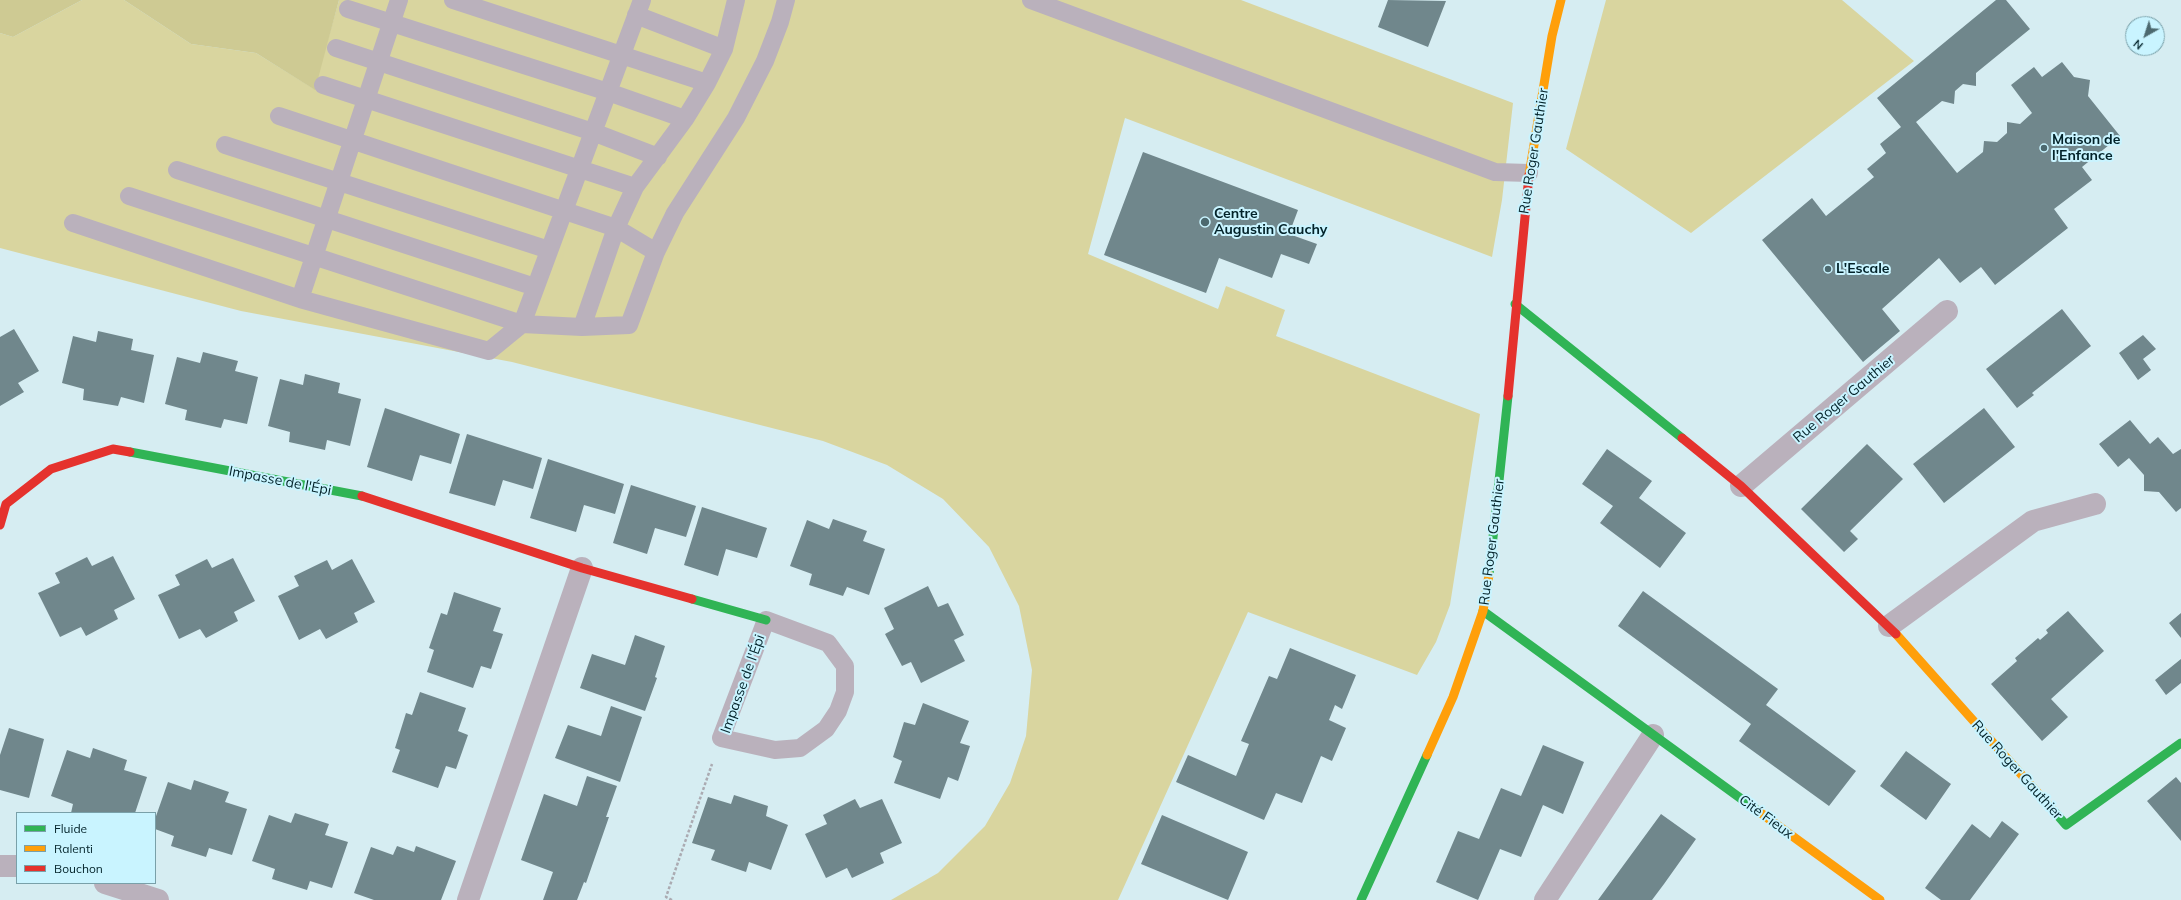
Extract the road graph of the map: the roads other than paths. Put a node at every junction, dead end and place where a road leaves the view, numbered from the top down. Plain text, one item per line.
1 (399, 0) edge
2 (453, 0) edge
3 (736, 0) edge
4 (786, 0) edge
5 (1031, 0) edge
6 (1561, 0) edge
7 (639, 8) edge
8 (348, 9) dead end
9 (391, 23) junction
10 (336, 48) dead end
11 (724, 49) junction
12 (621, 55) junction
13 (379, 62) junction
14 (707, 83) junction
15 (323, 85) dead end
16 (608, 92) junction
17 (366, 99) junction
18 (279, 116) dead end
19 (685, 119) junction
20 (593, 132) junction
21 (353, 140) junction
22 (225, 145) dead end
23 (658, 157) junction
24 (579, 168) junction
25 (177, 170) dead end
26 (1530, 173) junction
27 (339, 181) junction
28 (635, 187) junction
29 (129, 196) dead end
30 (563, 210) junction
31 (326, 219) junction
32 (73, 223) dead end
33 (616, 228) junction
34 (549, 250) junction
35 (656, 252) junction
36 (314, 257) junction
37 (535, 287) junction
38 (300, 298) junction
39 (1515, 304) junction
40 (1947, 312) dead end
41 (522, 324) junction
42 (582, 327) junction
43 (1741, 486) junction
44 (2095, 504) dead end
45 (0, 525) edge
46 (582, 568) junction
47 (1483, 611) junction
48 (766, 620) junction
49 (1889, 626) junction
50 (1653, 735) junction
51 (2181, 743) edge
52 (0, 866) edge
53 (16, 866) edge
54 (108, 884) edge
55 (158, 900) edge
56 (468, 900) edge
57 (1361, 900) edge
58 (1545, 900) edge
59 (1880, 900) edge

1 - 9 lane
2 - 12 lane
3 - 11 lane
4 - 35 lane
5 - 26 lane
6 - 26 street, Rue Roger Gauthier
7 - 11 lane
7 - 12 lane
8 - 9 lane
9 - 13 lane
9 - 16 lane
10 - 13 lane
11 - 14 lane
12 - 14 lane
12 - 16 lane
13 - 17 lane
13 - 20 lane
14 - 19 lane
15 - 17 lane
16 - 19 lane
16 - 20 lane
17 - 21 lane
17 - 24 lane
18 - 21 lane
19 - 23 lane
20 - 23 lane
20 - 24 lane
21 - 27 lane
21 - 30 lane
22 - 27 lane
23 - 28 lane
24 - 28 lane
24 - 30 lane
25 - 31 lane
26 - 39 street, Rue Roger Gauthier
27 - 31 lane
27 - 34 lane
28 - 33 lane
29 - 36 lane
30 - 33 lane
30 - 34 lane
31 - 36 lane
31 - 37 lane
32 - 38 lane
33 - 35 lane
33 - 42 lane
34 - 37 lane
35 - 42 lane
36 - 38 lane
36 - 41 lane
37 - 41 lane
38 - 41 lane
39 - 43 street, Rue Roger Gauthier
39 - 47 street, Rue Roger Gauthier
40 - 43 street, Rue Roger Gauthier
41 - 42 lane
43 - 49 street, Rue Roger Gauthier
44 - 49 street
45 - 46 street, Impasse de l'Épi
46 - 48 street, Impasse de l'Épi
46 - 56 street
47 - 50 street, Cité Fieux
47 - 57 street, Rue Roger Gauthier
48 - 48 lane, Impasse de l'Épi
49 - 51 street, Rue Roger Gauthier
50 - 58 street
50 - 59 street, Cité Fieux
52 - 53 street
54 - 55 street

